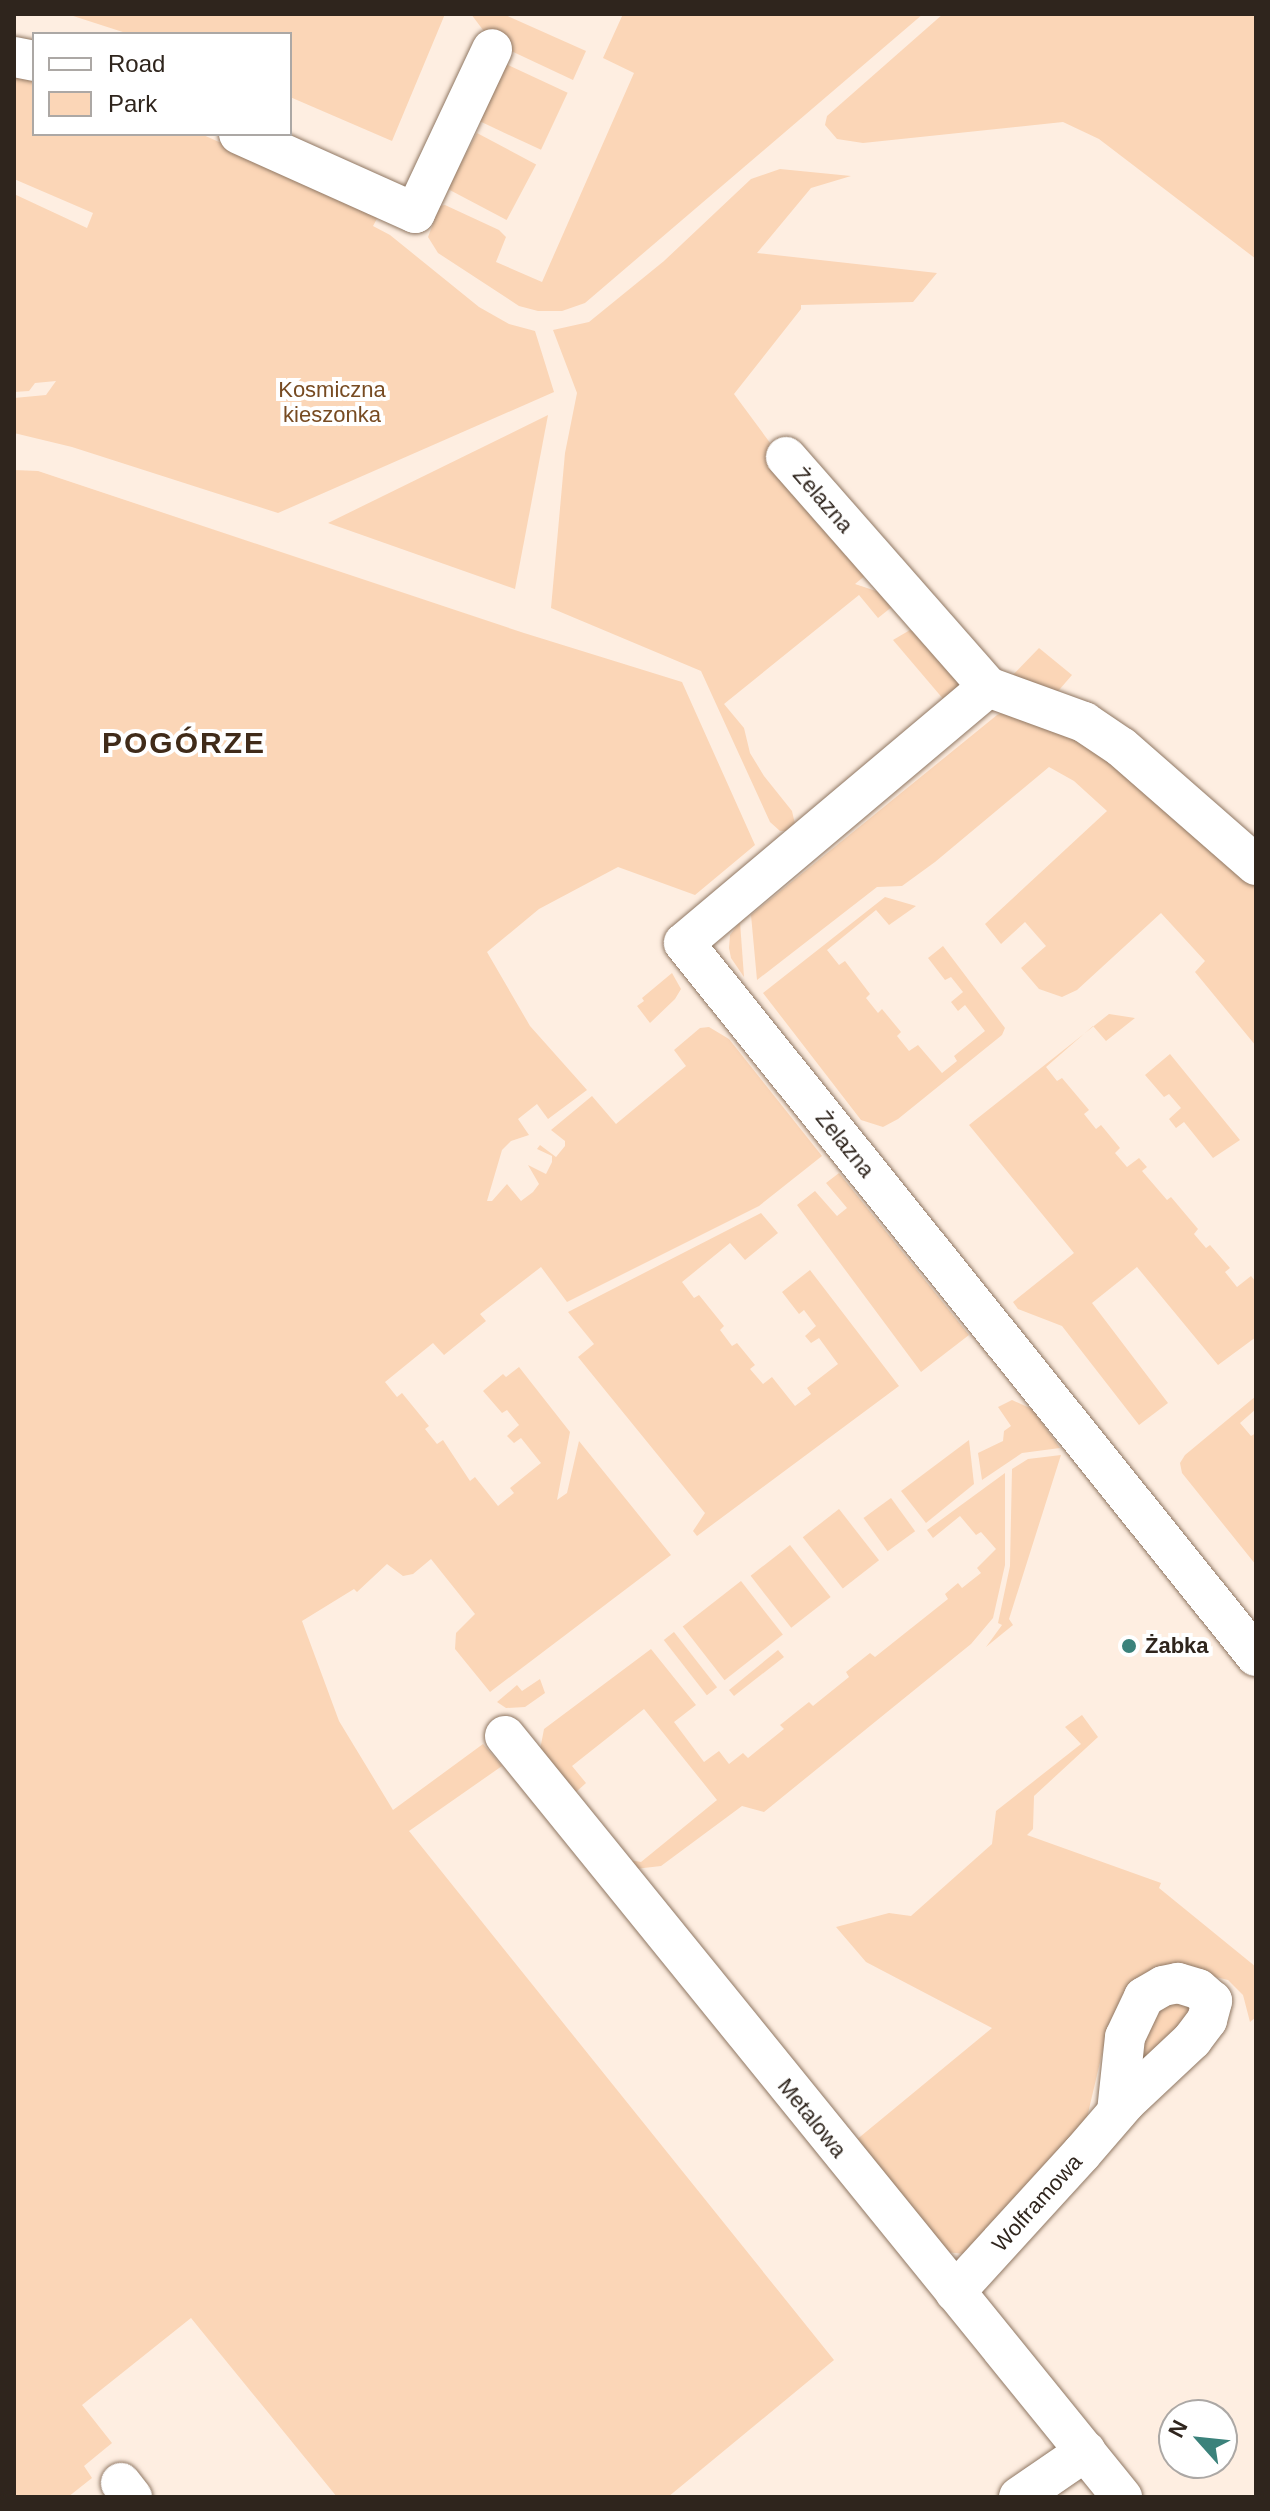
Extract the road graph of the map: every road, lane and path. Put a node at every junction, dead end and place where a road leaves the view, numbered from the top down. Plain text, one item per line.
1 (492, 49) dead end
2 (243, 136) edge
3 (786, 457) dead end
4 (988, 687) junction
5 (1256, 865) edge
6 (1256, 1656) edge
7 (505, 1736) dead end
8 (1117, 2112) dead end
9 (955, 2292) junction
10 (1086, 2451) junction
11 (1019, 2497) edge
12 (1122, 2497) edge

1 - 2 street
3 - 4 street, Żelazna
4 - 5 street, Żelazna
4 - 6 street, Żelazna
7 - 9 street, Metalowa
8 - 9 street, Wolframowa
9 - 10 street, Metalowa
10 - 11 street
10 - 12 street, Metalowa

